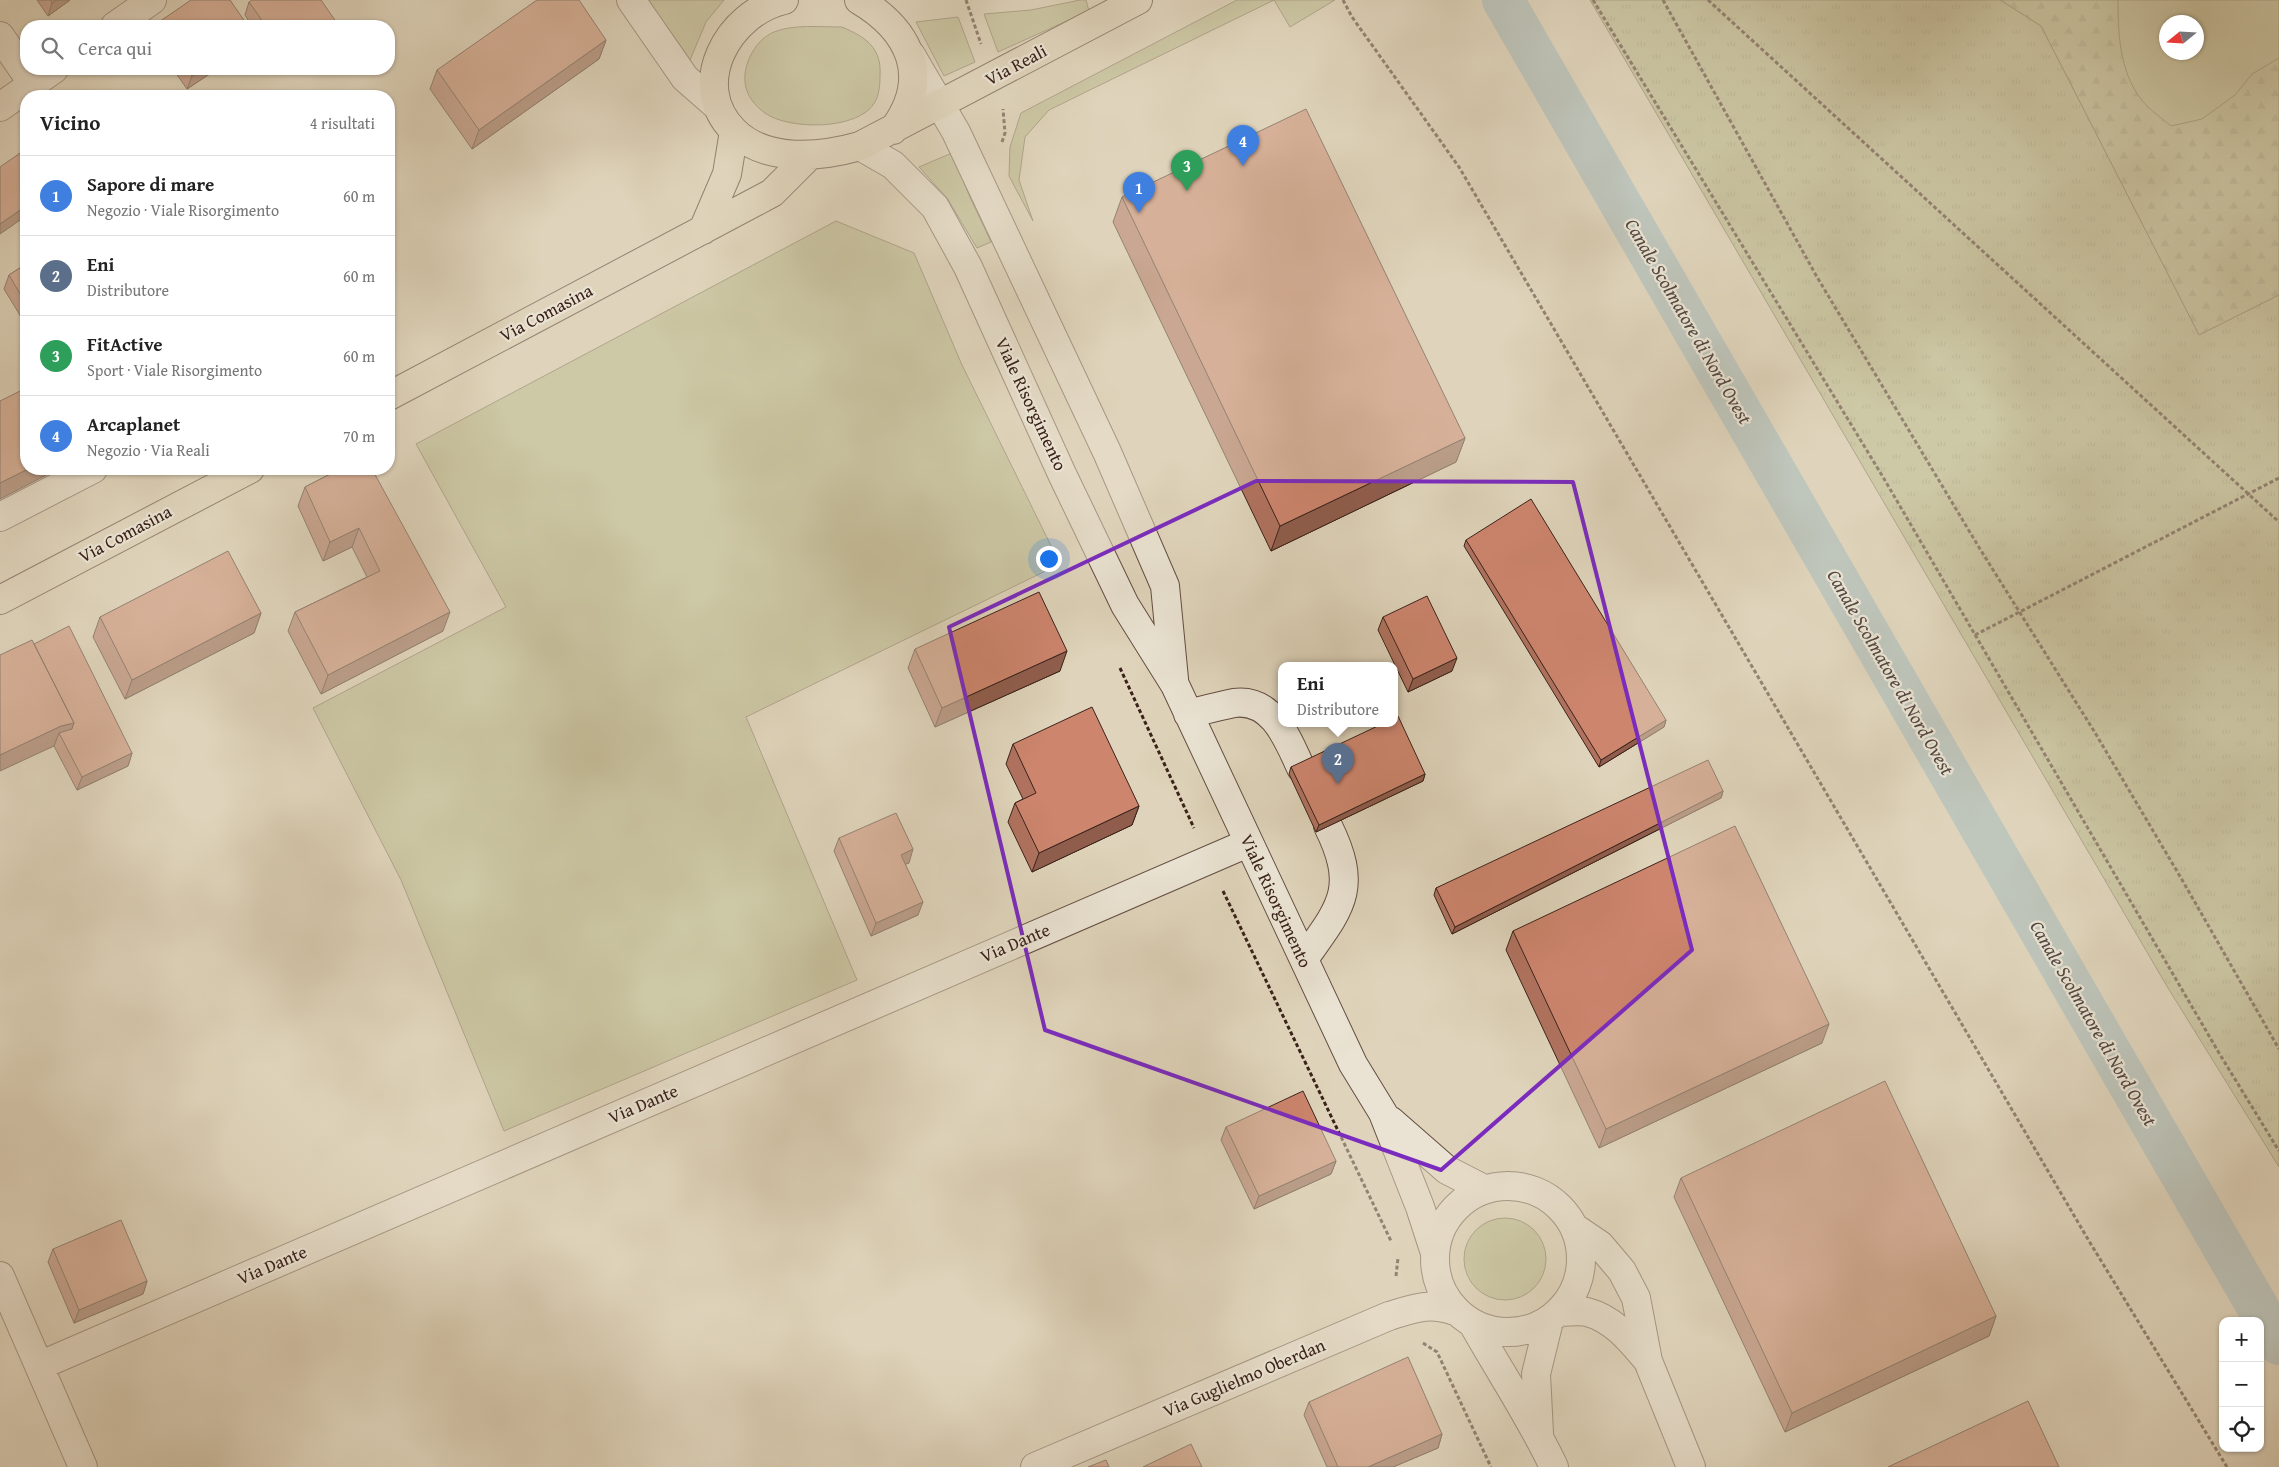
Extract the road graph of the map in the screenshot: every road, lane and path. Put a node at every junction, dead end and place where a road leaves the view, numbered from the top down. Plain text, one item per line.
1 (152, 0) edge
2 (632, 0) edge
3 (784, 0) edge
4 (859, 0) edge
5 (1138, 0) edge
6 (1344, 0) edge
7 (1593, 0) edge
8 (1663, 0) edge
9 (1708, 0) edge
10 (124, 20) edge
11 (0, 36) edge
12 (20, 54) edge
13 (910, 55) junction
14 (44, 76) edge
15 (973, 88) junction
16 (24, 90) edge
17 (20, 93) edge
18 (941, 105) junction
19 (716, 106) junction
20 (0, 107) edge
21 (893, 130) junction
22 (734, 132) junction
23 (956, 132) junction
24 (860, 146) junction
25 (809, 156) junction
26 (703, 230) junction
27 (395, 393) edge
28 (81, 475) edge
29 (239, 475) edge
30 (2279, 478) edge
31 (2249, 494) junction
32 (0, 517) edge
33 (2279, 522) edge
34 (0, 600) edge
35 (2020, 612) junction
36 (1975, 635) junction
37 (1175, 685) junction
38 (1188, 714) junction
39 (1278, 724) edge
40 (1280, 727) edge
41 (1301, 768) edge
42 (1328, 826) edge
43 (1248, 843) junction
44 (1304, 959) junction
45 (2279, 1049) edge
46 (1383, 1113) junction
47 (2279, 1151) edge
48 (1484, 1189) junction
49 (1575, 1228) junction
50 (1434, 1250) junction
51 (0, 1276) edge
52 (1555, 1316) junction
53 (1464, 1318) junction
54 (1648, 1361) junction
55 (39, 1366) junction
56 (1539, 1434) junction
57 (84, 1467) edge
58 (1035, 1467) edge
59 (1554, 1467) edge
60 (1690, 1467) edge
61 (2227, 1467) edge

1 - 10 street
2 - 19 street
3 - 19 main road
4 - 13 main road
5 - 15 main road, Via Reali
6 - 61 path
7 - 36 path
8 - 35 path
9 - 31 path
11 - 12 street
13 - 18 street, Viale Risorgimento
13 - 21 main road
14 - 16 street
15 - 18 main road, Via Reali
15 - 23 street
17 - 20 street
18 - 21 main road, Via Reali
18 - 23 street, Viale Risorgimento
19 - 22 main road
21 - 24 main road, Via Reali
22 - 25 main road, Via Reali
22 - 26 main road
23 - 37 street, Viale Risorgimento
24 - 25 main road, Via Reali
24 - 37 street, Viale Risorgimento
25 - 26 main road
26 - 27 main road, Via Comasina
28 - 32 street
29 - 34 main road, Via Comasina
30 - 31 path
31 - 33 path
31 - 35 path
35 - 36 path
35 - 45 path
36 - 47 path
37 - 38 street, Viale Risorgimento
38 - 39 street
38 - 43 street, Viale Risorgimento
40 - 41 street
42 - 44 street
43 - 44 street, Viale Risorgimento
43 - 55 street, Via Dante
44 - 46 street, Viale Risorgimento
46 - 48 street
46 - 50 street
48 - 49 street
48 - 50 street
49 - 52 street
49 - 54 street
50 - 53 street
51 - 55 street
52 - 53 street
52 - 54 street
52 - 56 street
53 - 56 street
53 - 58 street, Via Guglielmo Oberdan
54 - 60 street
55 - 57 street
56 - 59 street

